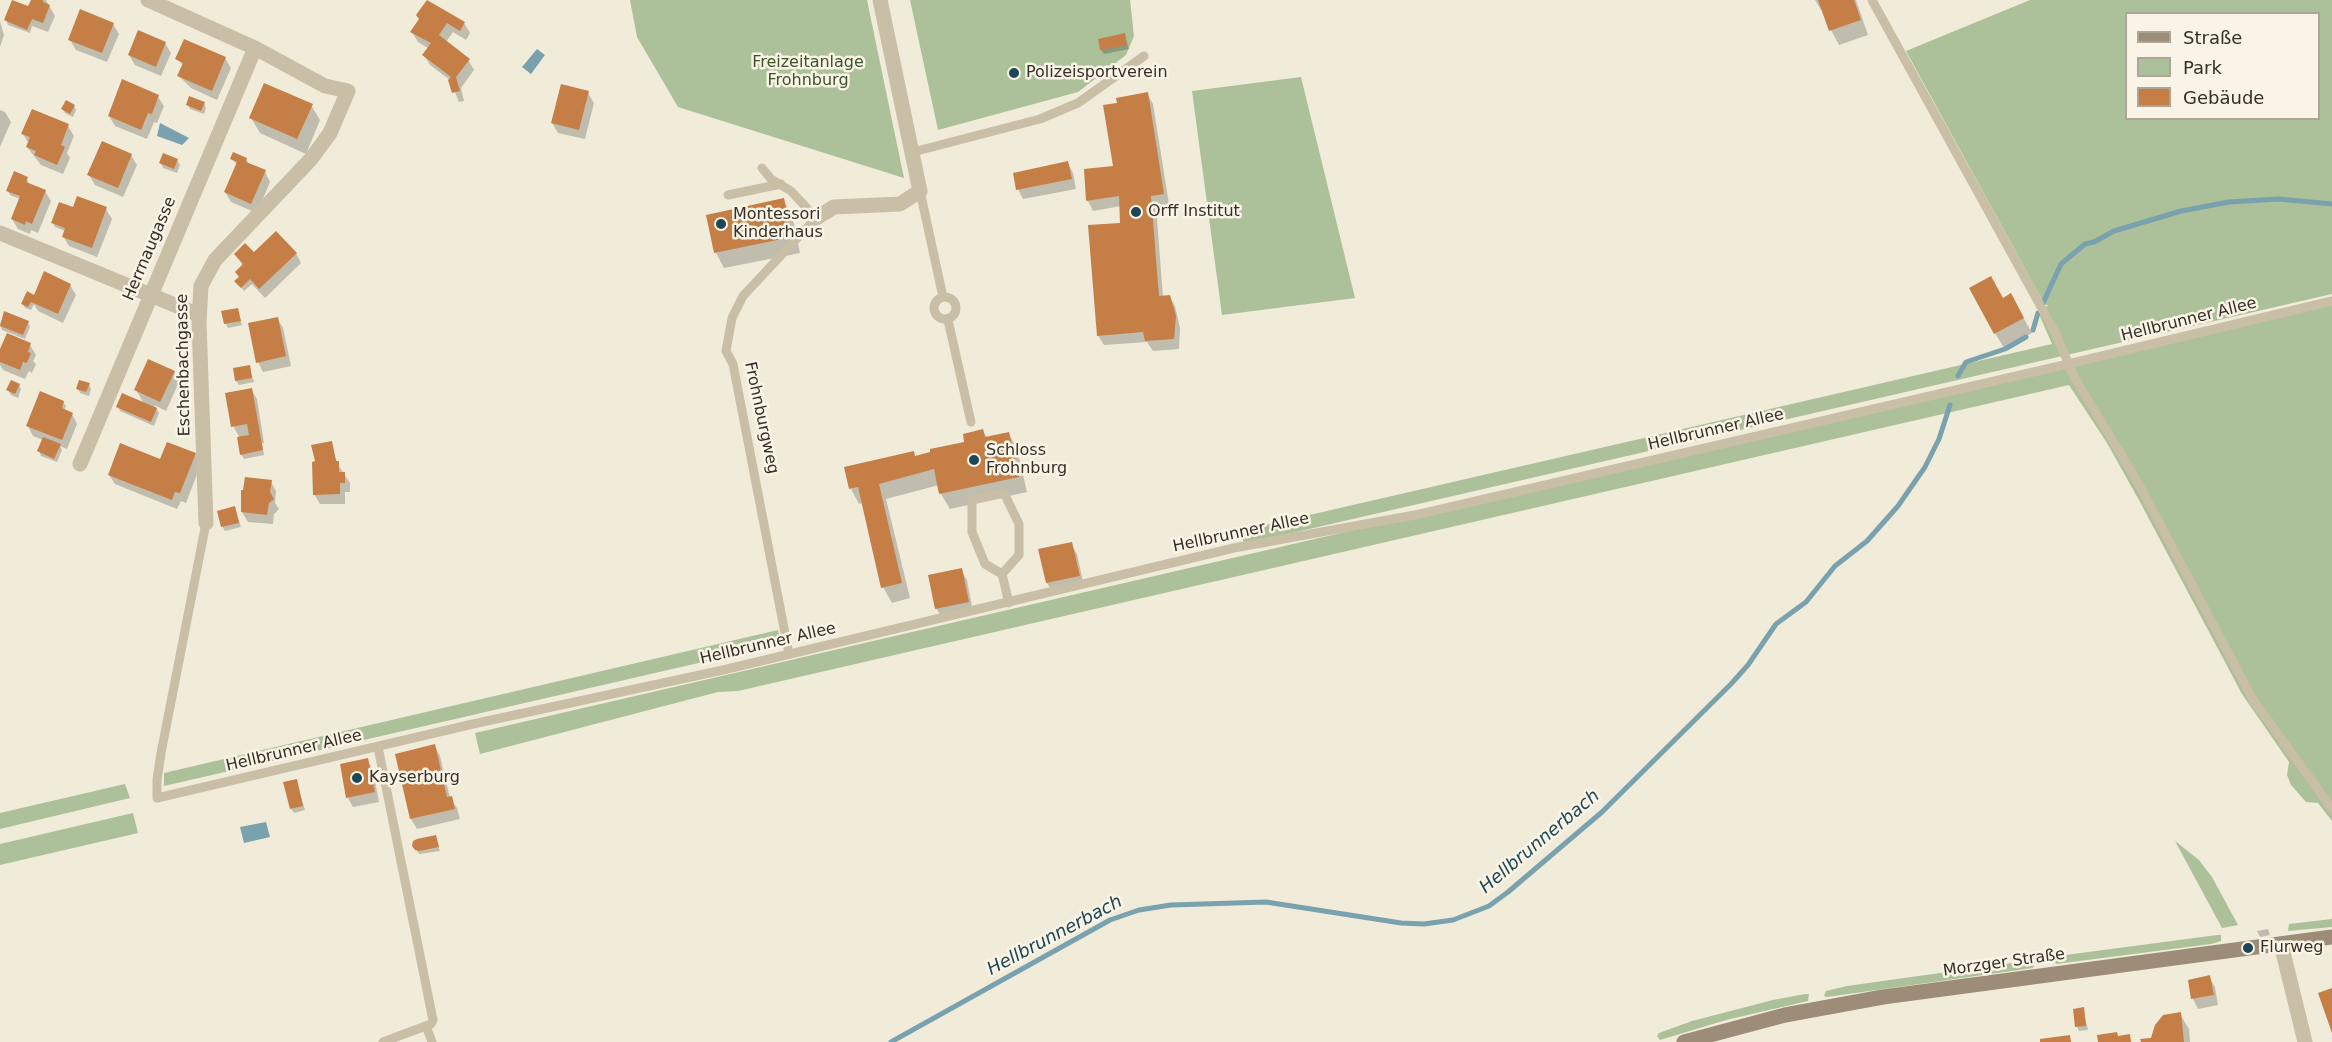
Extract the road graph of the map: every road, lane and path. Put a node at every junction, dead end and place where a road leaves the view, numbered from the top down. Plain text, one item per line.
1 (148, 0) edge
2 (880, 0) edge
3 (1872, 0) edge
4 (255, 48) junction
5 (1144, 56) dead end
6 (913, 152) junction
7 (762, 168) dead end
8 (781, 184) junction
9 (920, 190) junction
10 (728, 195) dead end
11 (816, 218) junction
12 (0, 233) edge
13 (149, 295) junction
14 (943, 297) junction
15 (2332, 301) edge
16 (199, 315) junction
17 (948, 320) junction
18 (2068, 364) junction
19 (971, 422) dead end
20 (80, 464) dead end
21 (206, 523) joint
22 (1002, 574) junction
23 (1009, 603) junction
24 (789, 654) junction
25 (378, 747) junction
26 (157, 798) joint
27 (2332, 809) edge
28 (2332, 937) edge
29 (2282, 944) junction
30 (426, 1026) junction
31 (383, 1042) edge
32 (432, 1042) edge
33 (1683, 1042) edge
34 (2306, 1042) edge

1 - 4 street, Eschenbachgasse
2 - 6 street
3 - 18 lane
4 - 13 street, Herrnaugasse
4 - 16 street, Eschenbachgasse
5 - 6 lane
6 - 9 street
7 - 8 lane
8 - 10 lane
8 - 11 lane
9 - 11 street, Frohnburgweg
9 - 14 lane
11 - 24 lane, Frohnburgweg
12 - 13 street
13 - 16 street
13 - 20 street, Herrnaugasse
14 - 17 lane
14 - 17 lane
15 - 18 lane, Hellbrunner Allee
16 - 21 street, Eschenbachgasse
17 - 19 lane
18 - 23 lane, Hellbrunner Allee
18 - 27 lane
21 - 26 lane, Eschenbachgasse
22 - 22 lane
22 - 23 lane
23 - 24 lane, Hellbrunner Allee
24 - 25 lane, Hellbrunner Allee
25 - 26 lane, Hellbrunner Allee
25 - 30 lane
28 - 29 street, Morzger Straße
29 - 33 street, Morzger Straße
29 - 34 street
30 - 31 lane
30 - 32 lane

